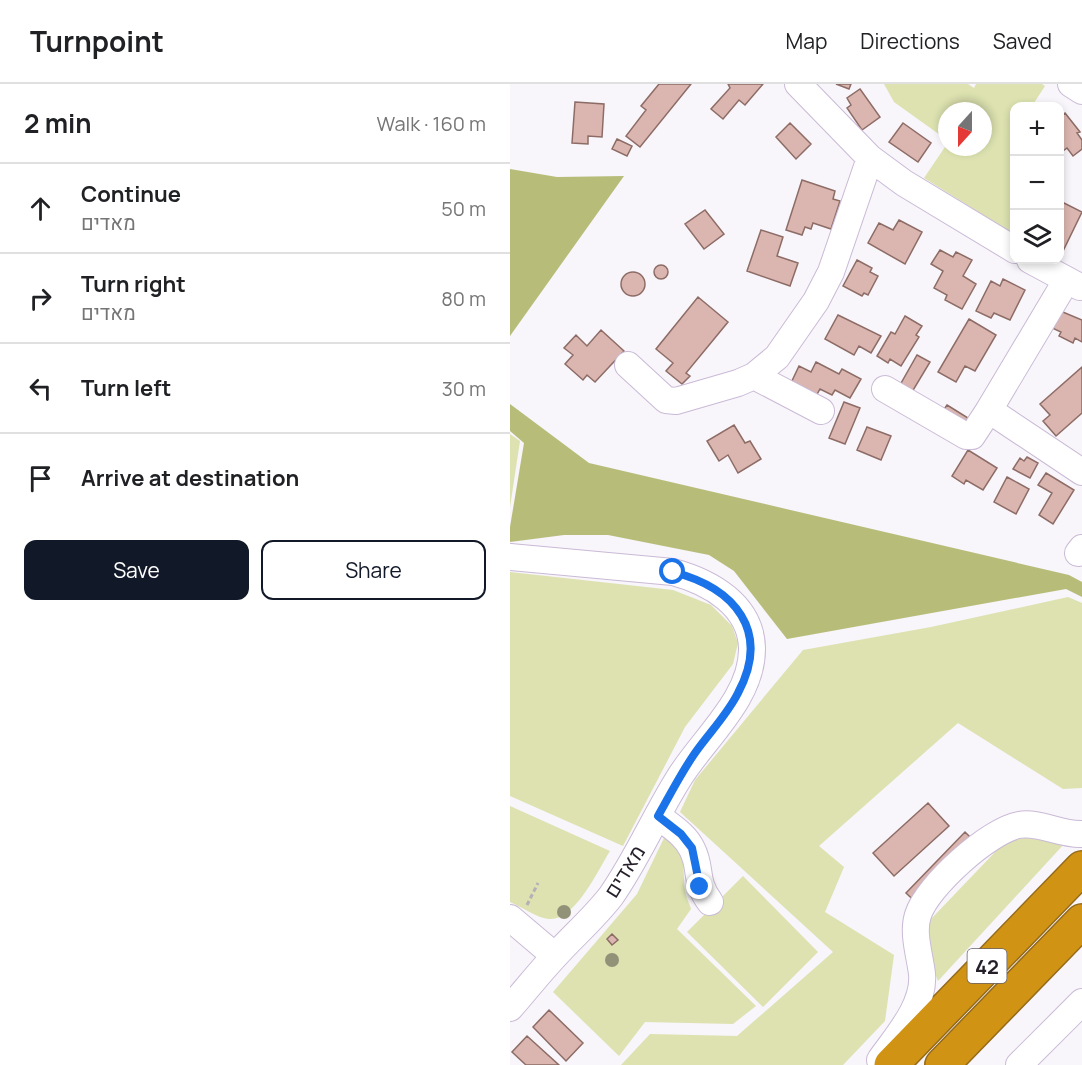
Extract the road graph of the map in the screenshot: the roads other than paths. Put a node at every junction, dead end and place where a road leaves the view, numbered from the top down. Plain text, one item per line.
1 (798, 84) edge
2 (1071, 84) edge
3 (1082, 91) edge
4 (870, 158) junction
5 (1010, 248) edge
6 (1037, 264) edge
7 (1074, 284) edge
8 (628, 365) dead end
9 (754, 376) junction
10 (885, 389) dead end
11 (988, 410) junction
12 (821, 411) dead end
13 (1082, 472) edge
14 (510, 557) edge
15 (658, 816) junction
16 (1082, 834) edge
17 (1082, 868) edge
18 (710, 902) dead end
19 (510, 918) edge
20 (1082, 921) edge
21 (555, 956) junction
22 (1082, 1002) edge
23 (510, 1008) edge
24 (877, 1065) edge
25 (891, 1065) edge
26 (942, 1065) edge
27 (1019, 1065) edge

1 - 4 street
2 - 3 street
4 - 5 street
4 - 9 street
6 - 7 street
7 - 11 street
8 - 9 street
9 - 12 street
10 - 11 street
11 - 13 street
14 - 15 street, מאדים
15 - 18 street
15 - 21 street, מאדים
16 - 24 street
17 - 25 highway, 42
19 - 21 street
20 - 26 highway, 42
21 - 23 street, מאדים
22 - 27 street

